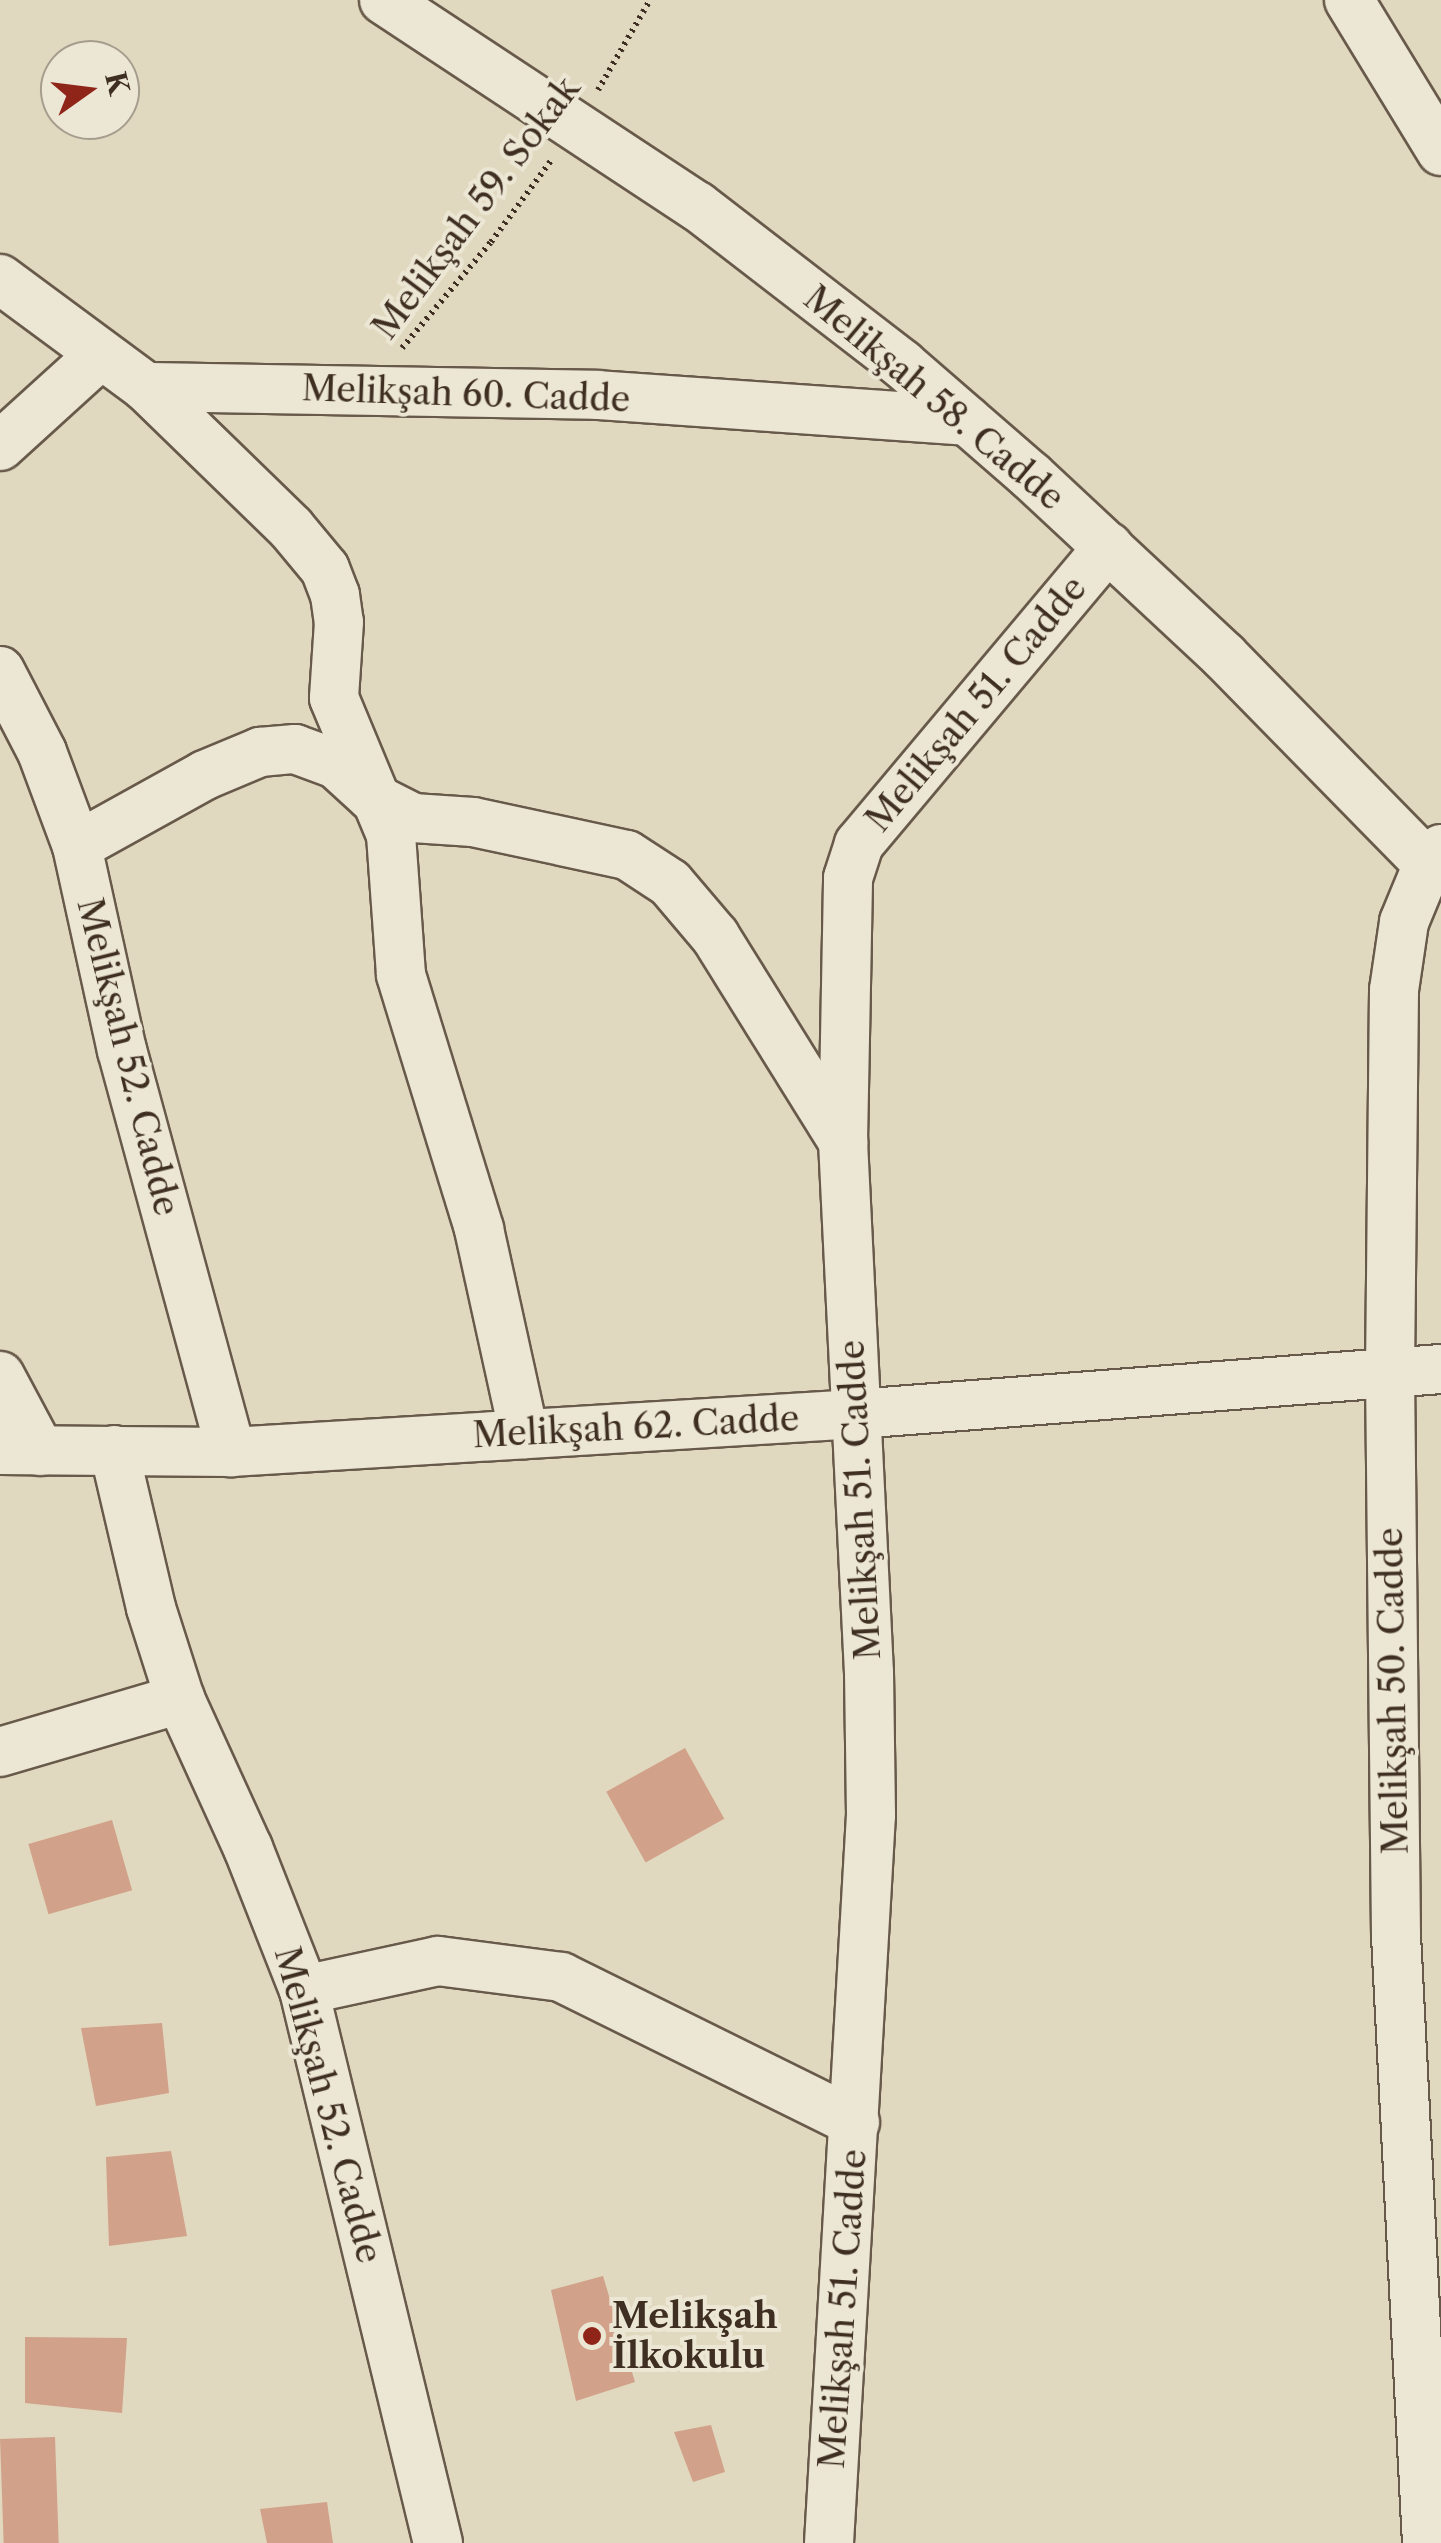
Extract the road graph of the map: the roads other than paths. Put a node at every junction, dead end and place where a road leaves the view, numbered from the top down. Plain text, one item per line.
1 (384, 0) edge
2 (1349, 0) edge
3 (1441, 151) edge
4 (0, 279) edge
5 (100, 356) junction
6 (146, 388) junction
7 (967, 420) junction
8 (0, 446) edge
9 (1108, 547) junction
10 (0, 671) edge
11 (372, 797) junction
12 (77, 846) junction
13 (1435, 857) edge
14 (843, 1142) junction
15 (1441, 1368) edge
16 (1390, 1373) junction
17 (0, 1376) edge
18 (857, 1414) junction
19 (524, 1434) junction
20 (20, 1450) edge
21 (114, 1450) junction
22 (231, 1452) junction
23 (180, 1699) junction
24 (0, 1752) edge
25 (304, 1990) junction
26 (854, 2122) junction
27 (438, 2543) edge
28 (829, 2543) edge
29 (1427, 2543) edge

1 - 7 street, Melikşah 58. Cadde
2 - 3 street
4 - 5 street
5 - 6 street
5 - 8 street
6 - 7 street, Melikşah 60. Cadde
6 - 11 street
7 - 9 street, Melikşah 58. Cadde
9 - 13 street, Melikşah 58. Cadde
9 - 14 street, Melikşah 51. Cadde
10 - 12 street, Melikşah 52. Cadde
11 - 12 street
11 - 14 street
11 - 19 street
12 - 22 street, Melikşah 52. Cadde
13 - 16 street, Melikşah 50. Cadde
14 - 18 street, Melikşah 51. Cadde
15 - 16 street, Melikşah 62. Cadde
16 - 18 street, Melikşah 62. Cadde
16 - 29 street, Melikşah 50. Cadde
17 - 20 street
18 - 19 street, Melikşah 62. Cadde
18 - 26 street, Melikşah 51. Cadde
19 - 22 street, Melikşah 62. Cadde
20 - 21 street, Melikşah 62. Cadde
21 - 22 street, Melikşah 62. Cadde
21 - 23 street, Melikşah 52. Cadde
23 - 24 street
23 - 25 street, Melikşah 52. Cadde
25 - 26 street
25 - 27 street, Melikşah 52. Cadde
26 - 28 street, Melikşah 51. Cadde

